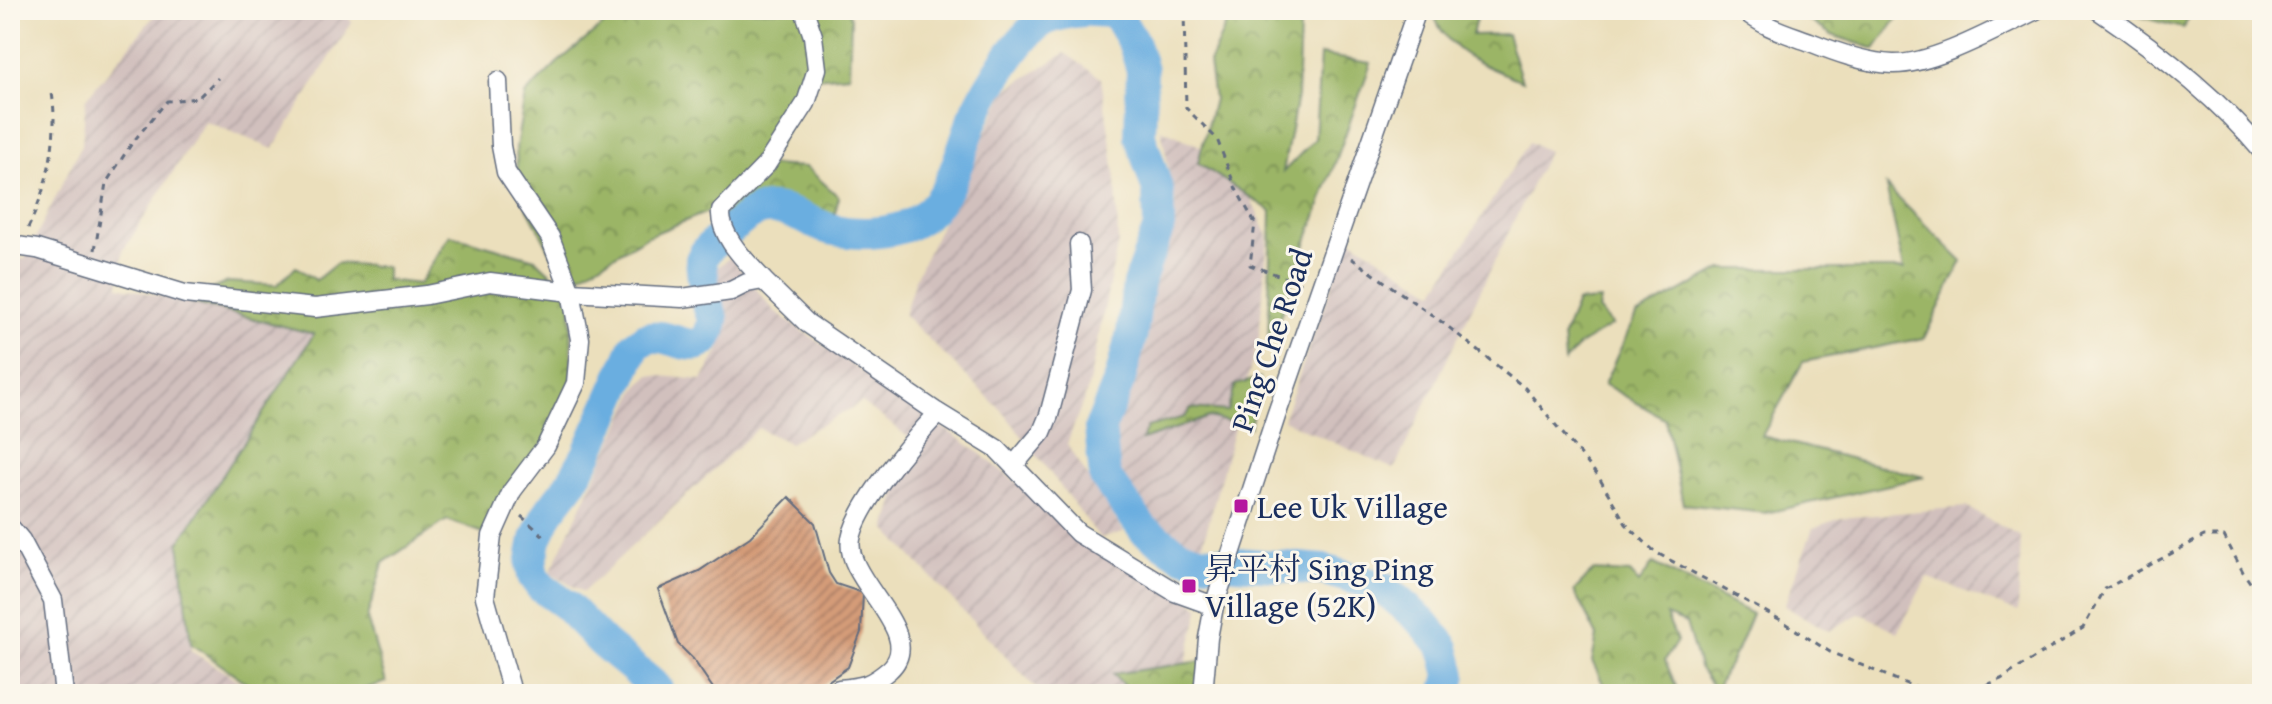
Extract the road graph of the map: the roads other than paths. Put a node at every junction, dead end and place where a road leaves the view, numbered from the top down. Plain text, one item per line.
1 (804, 10) edge
2 (1417, 10) edge
3 (1744, 10) edge
4 (2036, 10) edge
5 (2098, 10) edge
6 (498, 81) dead end
7 (2262, 151) edge
8 (1079, 244) dead end
9 (15, 246) edge
10 (763, 280) junction
11 (571, 292) junction
12 (938, 413) junction
13 (1014, 465) junction
14 (10, 527) edge
15 (1216, 601) junction
16 (510, 685) dead end
17 (839, 689) dead end
18 (64, 694) edge
19 (1203, 694) edge

1 - 10 street
2 - 15 street, Ping Che Road
3 - 4 street
5 - 7 street
6 - 11 street
8 - 13 street
9 - 11 street
10 - 11 street
10 - 12 street
11 - 16 street
12 - 13 street
12 - 17 street
13 - 15 street
14 - 18 street
15 - 19 street, Ping Che Road

